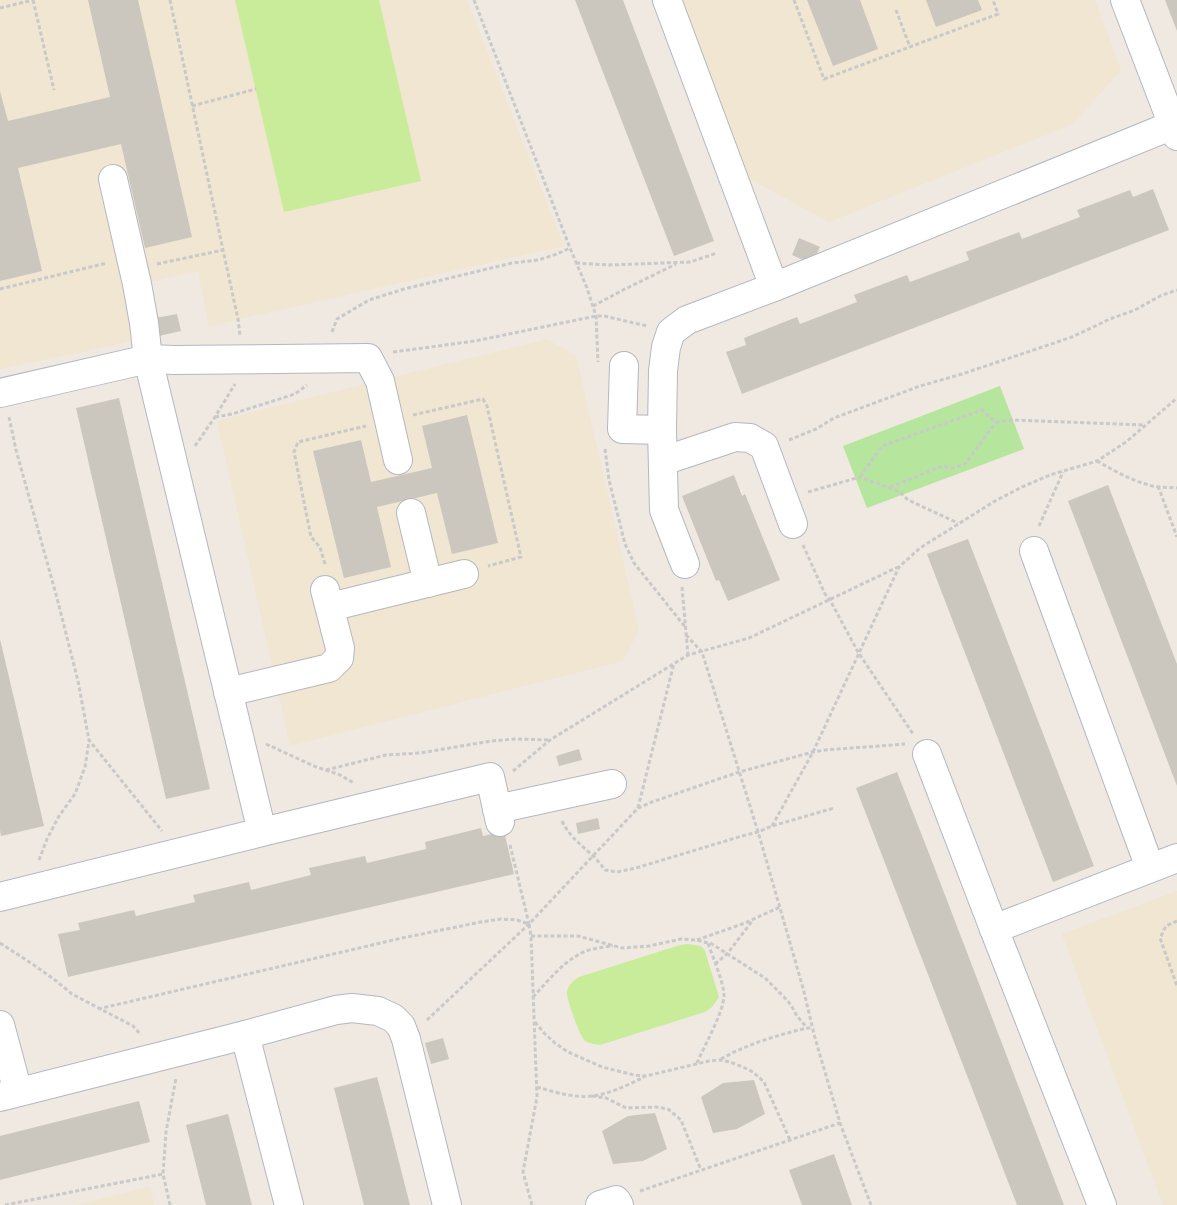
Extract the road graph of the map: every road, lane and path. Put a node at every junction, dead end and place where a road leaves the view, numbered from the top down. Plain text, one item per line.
1 (33, 0) edge
2 (170, 0) edge
3 (474, 0) edge
4 (667, 0) edge
5 (794, 0) edge
6 (993, 0) edge
7 (1125, 0) edge
8 (0, 8) edge
9 (896, 10) dead end
10 (910, 47) junction
11 (256, 89) dead end
12 (54, 90) dead end
13 (192, 106) junction
14 (1175, 131) edge
15 (113, 179) dead end
16 (570, 248) junction
17 (222, 250) junction
18 (717, 253) dead end
19 (133, 263) junction
20 (576, 263) junction
21 (679, 263) junction
22 (774, 287) junction
23 (0, 289) edge
24 (1177, 290) edge
25 (593, 306) junction
26 (596, 316) junction
27 (671, 332) junction
28 (324, 358) junction
29 (368, 358) junction
30 (148, 359) junction
31 (611, 366) joint
32 (241, 369) junction
33 (2, 393) edge
34 (1177, 398) edge
35 (215, 417) junction
36 (996, 422) junction
37 (1144, 425) junction
38 (662, 430) junction
39 (604, 441) dead end
40 (764, 446) junction
41 (190, 452) dead end
42 (398, 460) dead end
43 (663, 461) junction
44 (1097, 461) junction
45 (1063, 471) junction
46 (860, 477) junction
47 (1158, 486) junction
48 (889, 487) junction
49 (1177, 488) edge
50 (783, 498) junction
51 (411, 513) dead end
52 (793, 524) joint
53 (959, 524) junction
54 (1177, 538) edge
55 (1034, 551) joint
56 (685, 564) joint
57 (899, 567) junction
58 (464, 574) dead end
59 (428, 583) junction
60 (830, 600) junction
61 (686, 628) junction
62 (686, 635) junction
63 (702, 652) junction
64 (858, 652) junction
65 (688, 655) junction
66 (674, 663) junction
67 (228, 692) junction
68 (238, 733) junction
69 (89, 740) junction
70 (550, 740) junction
71 (923, 748) junction
72 (812, 752) junction
73 (326, 770) junction
74 (739, 772) junction
75 (490, 777) junction
76 (612, 784) dead end
77 (362, 785) dead end
78 (553, 797) junction
79 (638, 808) junction
80 (834, 808) dead end
81 (499, 815) junction
82 (772, 826) junction
83 (262, 832) junction
84 (758, 832) junction
85 (179, 852) junction
86 (593, 856) junction
87 (1177, 858) edge
88 (1150, 868) junction
89 (28, 890) junction
90 (0, 897) edge
91 (780, 907) junction
92 (753, 920) junction
93 (1177, 921) edge
94 (528, 924) junction
95 (994, 929) junction
96 (531, 936) dead end
97 (696, 940) junction
98 (0, 943) edge
99 (708, 943) junction
100 (614, 946) junction
101 (728, 954) junction
102 (715, 964) junction
103 (1177, 986) edge
104 (533, 997) dead end
105 (534, 1021) dead end
106 (0, 1025) edge
107 (807, 1028) junction
108 (812, 1028) junction
109 (245, 1035) junction
110 (406, 1039) junction
111 (166, 1056) junction
112 (720, 1060) junction
113 (696, 1064) junction
114 (646, 1076) junction
115 (536, 1087) dead end
116 (9, 1095) edge
117 (592, 1096) junction
118 (840, 1123) junction
119 (790, 1140) junction
120 (701, 1170) junction
121 (163, 1174) junction
122 (612, 1203) edge
123 (5, 1205) edge
124 (170, 1205) edge
125 (288, 1205) edge
126 (447, 1205) edge
127 (870, 1205) edge
128 (1102, 1205) edge

1 - 8 path
1 - 12 path
2 - 13 path
3 - 16 path
4 - 22 lane
5 - 10 path
6 - 10 path
7 - 14 lane
9 - 10 path
11 - 13 path
13 - 17 path
14 - 22 lane
15 - 19 lane
16 - 20 path
16 - 28 path
17 - 19 path
17 - 32 path
18 - 21 path
19 - 23 path
19 - 30 lane
20 - 21 path
20 - 25 path
21 - 25 path
22 - 27 lane
24 - 40 path
25 - 26 path
26 - 27 path
26 - 29 path
26 - 31 path
27 - 38 lane
28 - 29 lane
28 - 32 lane
28 - 35 path
29 - 42 lane
30 - 32 lane
30 - 33 lane
30 - 67 lane
31 - 38 lane
32 - 35 path
33 - 69 path
34 - 37 path
35 - 41 path
36 - 37 path
36 - 46 path
36 - 48 path
37 - 44 path
38 - 43 lane
39 - 61 path
40 - 43 lane
40 - 50 lane
43 - 56 lane
44 - 45 path
44 - 47 path
45 - 53 path
45 - 55 path
46 - 48 path
46 - 50 path
47 - 49 path
47 - 54 path
48 - 53 path
50 - 52 lane
51 - 59 lane
52 - 60 path
53 - 57 path
55 - 88 lane
56 - 61 path
57 - 60 path
57 - 64 path
58 - 59 lane
59 - 67 lane
60 - 63 path
60 - 64 path
61 - 62 path
62 - 63 path
62 - 65 path
63 - 65 path
63 - 74 path
64 - 71 path
64 - 72 path
65 - 66 path
66 - 70 path
66 - 79 path
67 - 68 lane
68 - 73 path
68 - 83 lane
69 - 85 path
69 - 89 path
70 - 73 path
70 - 75 path
71 - 72 path
71 - 95 lane
72 - 74 path
72 - 82 path
73 - 77 path
74 - 79 path
74 - 84 path
75 - 81 lane
75 - 83 lane
76 - 78 lane
78 - 81 lane
78 - 86 path
79 - 86 path
80 - 82 path
81 - 94 path
82 - 84 path
83 - 85 lane
84 - 86 path
84 - 91 path
85 - 89 lane
86 - 94 path
87 - 88 lane
88 - 95 lane
89 - 90 lane
91 - 92 path
91 - 108 path
92 - 97 path
92 - 101 path
93 - 103 path
94 - 110 path
95 - 128 lane
96 - 100 path
97 - 99 path
97 - 100 path
98 - 111 path
99 - 101 path
99 - 102 path
100 - 104 path
101 - 102 path
101 - 107 path
102 - 113 path
105 - 114 path
106 - 116 lane
107 - 108 path
107 - 112 path
108 - 118 path
109 - 110 lane
109 - 111 lane
109 - 125 lane
110 - 126 lane
111 - 116 lane
111 - 121 path
112 - 113 path
112 - 119 path
113 - 114 path
114 - 117 path
115 - 117 path
117 - 120 path
118 - 119 path
118 - 127 path
119 - 120 path
120 - 122 path
121 - 123 path
121 - 124 path

